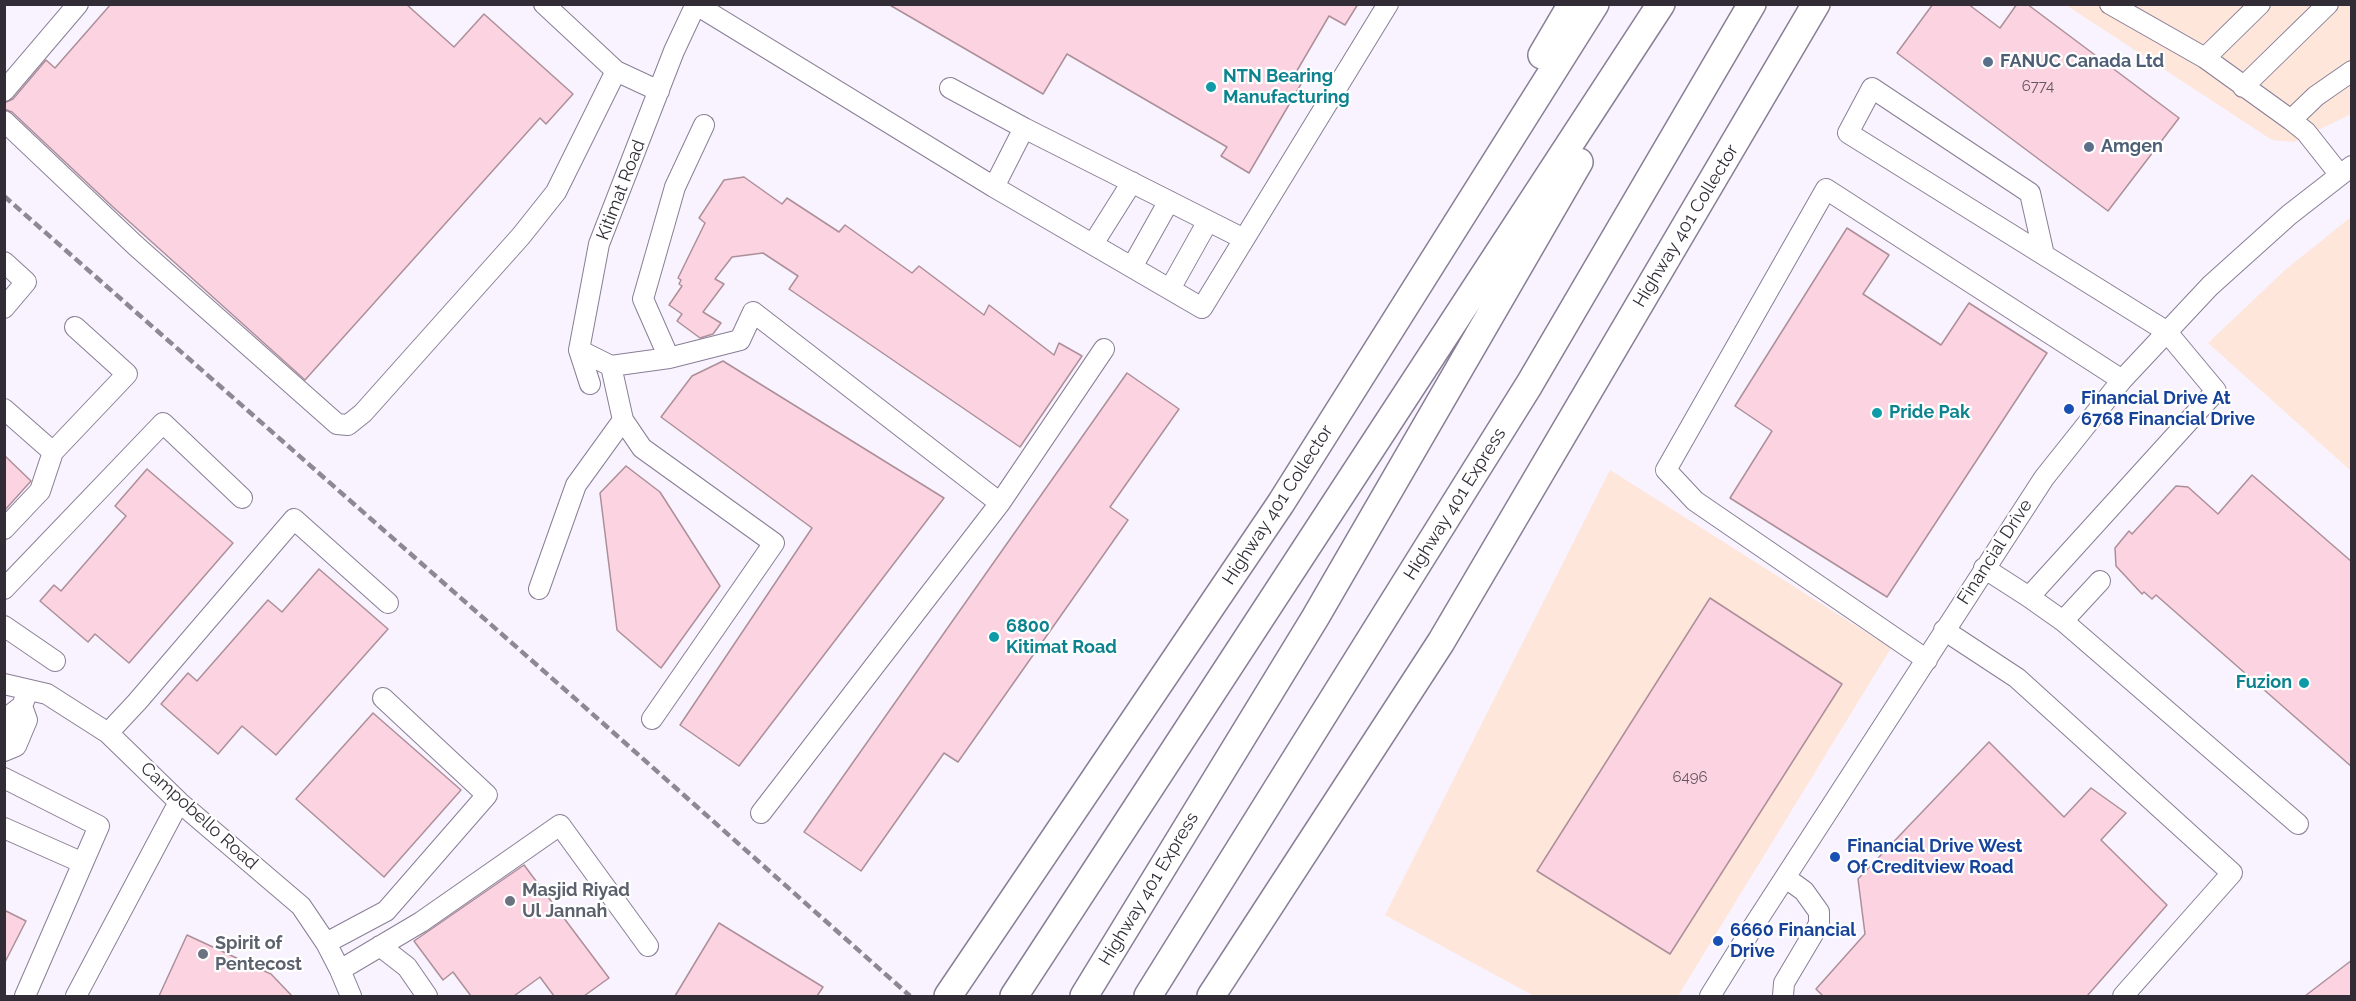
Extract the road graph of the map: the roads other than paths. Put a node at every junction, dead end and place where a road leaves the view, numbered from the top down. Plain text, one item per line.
1 (78, 4) edge
2 (544, 4) edge
3 (1389, 4) edge
4 (1572, 4) edge
5 (1595, 4) edge
6 (1661, 4) edge
7 (1669, 4) edge
8 (1752, 4) edge
9 (1816, 4) edge
10 (1822, 4) edge
11 (2110, 4) edge
12 (2260, 4) edge
13 (2328, 4) edge
14 (695, 5) edge
15 (2205, 58) junction
16 (616, 71) junction
17 (2352, 71) edge
18 (1777, 73) junction
19 (2243, 87) junction
20 (950, 88) dead end
21 (4, 91) edge
22 (659, 92) junction
23 (2291, 120) junction
24 (4, 121) edge
25 (704, 125) dead end
26 (1024, 128) junction
27 (2346, 171) edge
28 (1132, 183) junction
29 (994, 187) junction
30 (1169, 201) junction
31 (1208, 221) junction
32 (1244, 239) junction
33 (1093, 244) junction
34 (2044, 255) junction
35 (4, 262) edge
36 (1132, 267) junction
37 (1170, 289) junction
38 (4, 308) edge
39 (75, 327) dead end
40 (2166, 331) junction
41 (1104, 349) dead end
42 (579, 350) junction
43 (669, 358) junction
44 (611, 366) junction
45 (2122, 380) junction
46 (590, 384) dead end
47 (4, 409) edge
48 (623, 420) junction
49 (53, 452) junction
50 (242, 498) dead end
51 (1000, 503) junction
52 (1281, 503) junction
53 (4, 529) edge
54 (1984, 568) junction
55 (2100, 581) dead end
56 (4, 589) edge
57 (539, 590) dead end
58 (2029, 597) junction
59 (388, 603) dead end
60 (2063, 621) junction
61 (4, 626) edge
62 (1944, 630) junction
63 (1927, 660) junction
64 (55, 661) dead end
65 (4, 684) edge
66 (25, 698) junction
67 (383, 698) dead end
68 (652, 719) dead end
69 (108, 733) junction
70 (4, 735) edge
71 (4, 751) edge
72 (4, 778) edge
73 (179, 802) junction
74 (762, 813) dead end
75 (2298, 824) dead end
76 (4, 828) edge
77 (83, 862) junction
78 (1786, 878) junction
79 (326, 943) junction
80 (380, 946) junction
81 (648, 946) dead end
82 (340, 970) junction
83 (954, 987) edge
84 (25, 996) edge
85 (76, 996) edge
86 (351, 996) edge
87 (427, 996) edge
88 (1014, 996) edge
89 (1084, 996) edge
90 (1148, 996) edge
91 (1210, 996) edge
92 (1710, 996) edge
93 (1783, 996) edge
94 (2123, 996) edge

1 - 21 street
2 - 16 street
3 - 32 street
4 - 52 highway
5 - 52 highway, Highway 401 Collector
6 - 88 highway
7 - 89 highway, Highway 401 Express
8 - 90 highway, Highway 401 Express
9 - 18 highway, Highway 401 Collector
10 - 18 highway
11 - 15 street
12 - 15 street
13 - 19 street
14 - 22 street, Kitimat Road
14 - 29 street
15 - 19 street
16 - 22 street
16 - 24 street
17 - 23 street
18 - 91 highway, Highway 401 Collector
19 - 23 street
20 - 26 street
22 - 42 street, Kitimat Road
23 - 27 street
25 - 43 street
26 - 28 street
26 - 29 street
27 - 40 street, Financial Drive
28 - 30 street
28 - 33 street
29 - 33 street
30 - 31 street
30 - 36 street
31 - 32 street
31 - 37 street
32 - 37 street
33 - 36 street
34 - 34 street
34 - 40 street
35 - 38 street
36 - 37 street
39 - 49 street
40 - 45 street, Financial Drive
40 - 58 street
41 - 51 street
42 - 44 street
42 - 46 street, Kitimat Road
43 - 44 street
43 - 51 street
44 - 48 street
45 - 54 street, Financial Drive
45 - 63 street
47 - 49 street
48 - 57 street
48 - 68 street
49 - 53 street
50 - 56 street
51 - 74 street
52 - 83 highway, Highway 401 Collector
54 - 58 street
54 - 62 street, Financial Drive
55 - 60 street
58 - 60 street
59 - 69 street
60 - 75 street
61 - 64 street
62 - 63 street, Financial Drive
62 - 94 street
63 - 78 street, Financial Drive
65 - 66 street, Campobello Road
66 - 69 street, Campobello Road
66 - 70 street
66 - 71 street
67 - 79 street
69 - 73 street, Campobello Road
72 - 77 street
73 - 79 street, Campobello Road
73 - 85 street
76 - 77 street
77 - 84 street
78 - 92 street, Financial Drive
78 - 93 street
79 - 82 street, Campobello Road
80 - 81 street
80 - 82 street
80 - 87 street
82 - 86 street, Campobello Road

